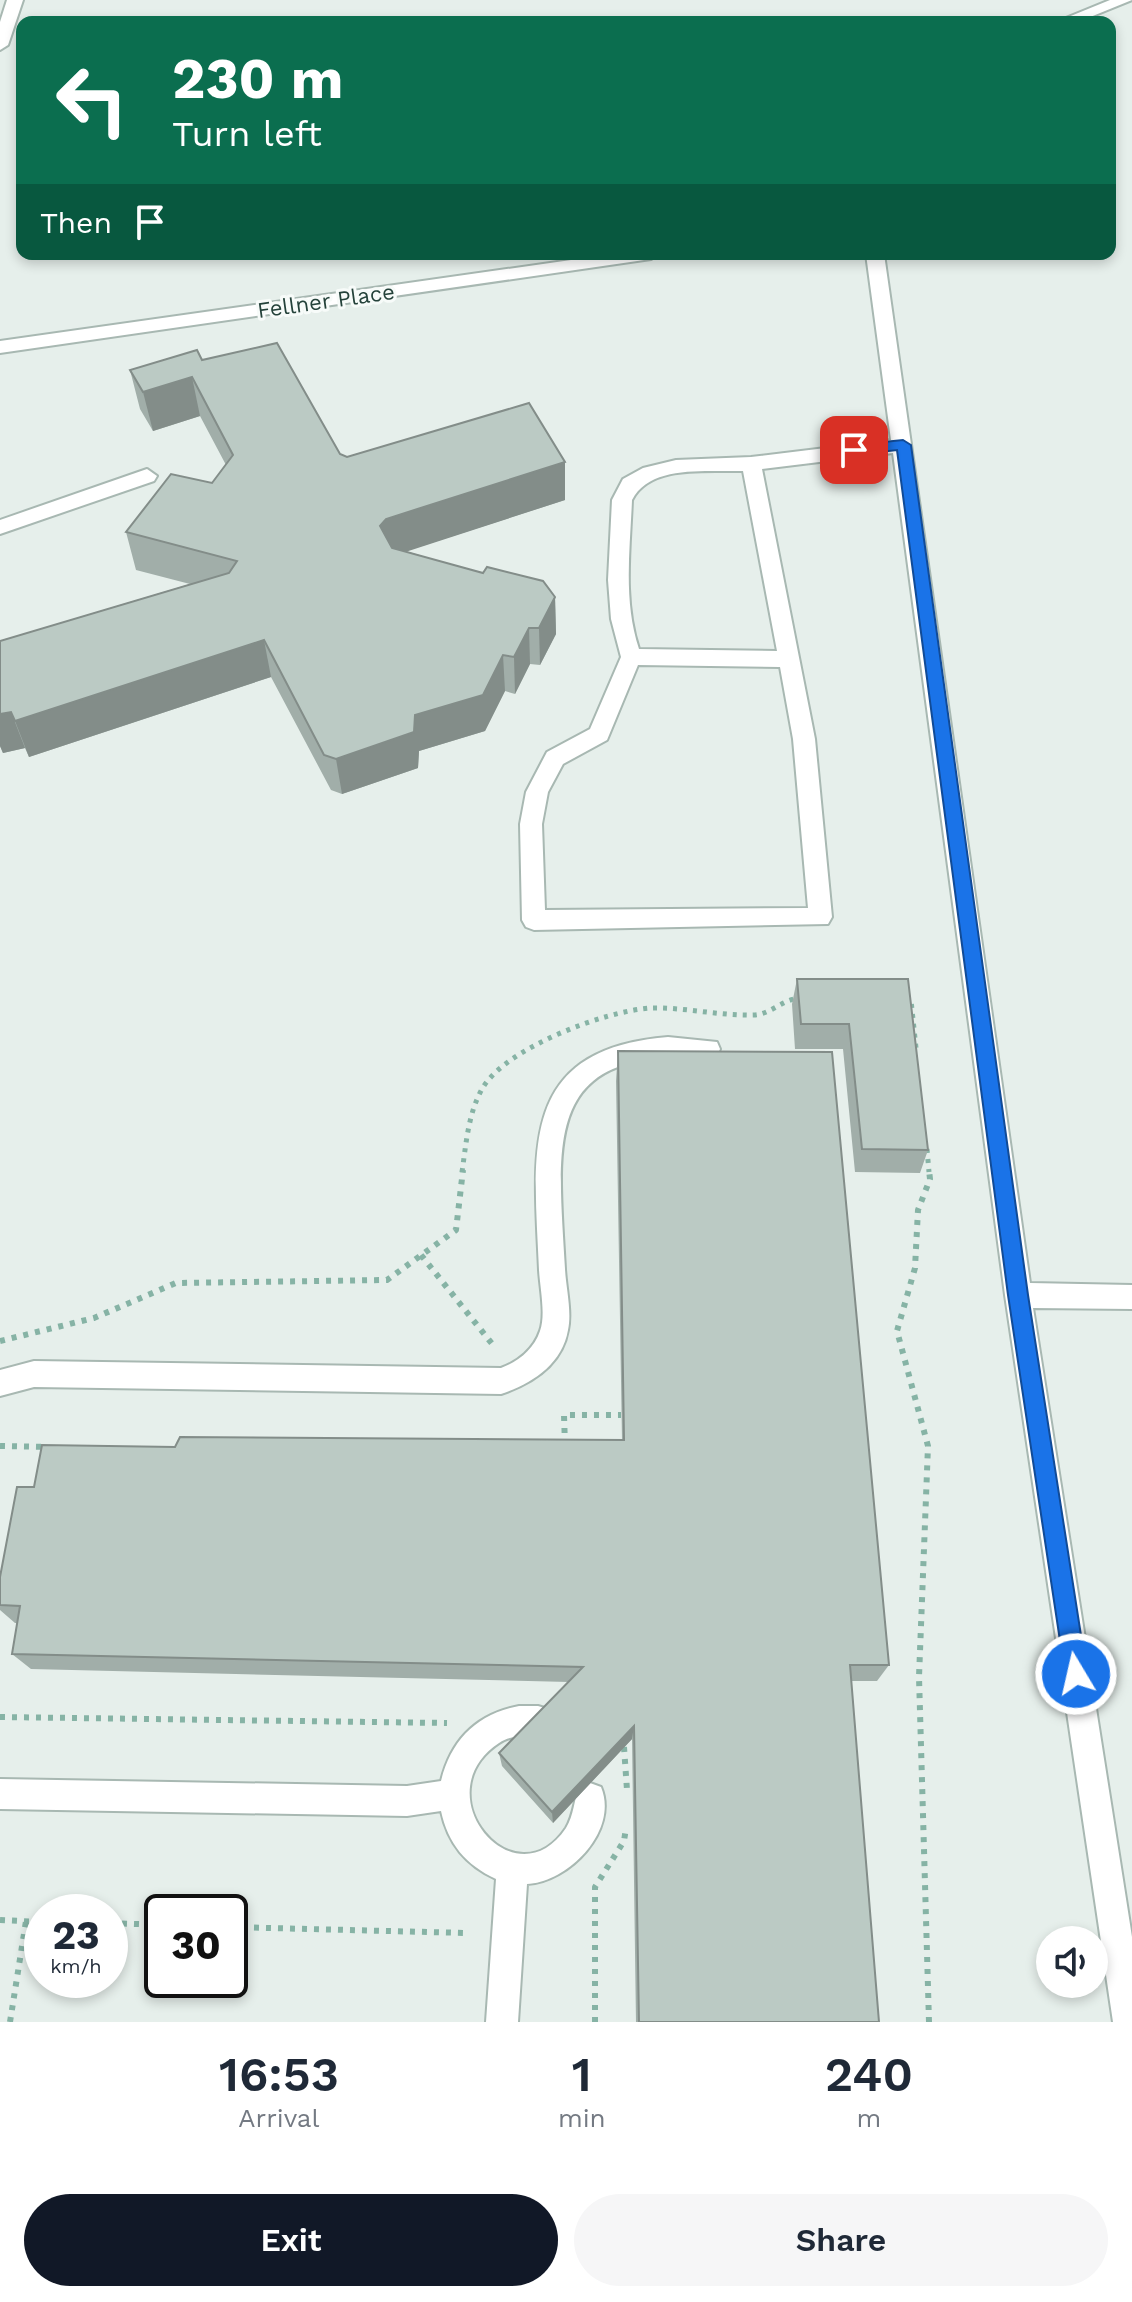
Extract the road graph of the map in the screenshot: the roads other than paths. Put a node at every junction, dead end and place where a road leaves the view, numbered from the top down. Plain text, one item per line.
1 (15, 0) edge
2 (1124, 0) edge
3 (1080, 16) edge
4 (0, 45) edge
5 (609, 260) edge
6 (876, 260) edge
7 (0, 347) edge
8 (903, 445) junction
9 (751, 464) junction
10 (147, 476) dead end
11 (0, 527) edge
12 (631, 657) junction
13 (789, 659) junction
14 (708, 1049) edge
15 (1018, 1295) junction
16 (1132, 1297) edge
17 (0, 1383) edge
18 (547, 1723) edge
19 (0, 1794) edge
20 (454, 1794) junction
21 (590, 1798) edge
22 (512, 1871) junction
23 (502, 2022) edge
24 (1129, 2022) edge

1 - 4 street
2 - 3 street
5 - 7 street, Fellner Place
6 - 8 street
8 - 9 street
8 - 15 street
9 - 12 street
9 - 13 street
10 - 11 street
12 - 13 street
12 - 13 street
14 - 17 street
15 - 16 street
15 - 24 street
18 - 20 street
19 - 20 street
20 - 22 street
21 - 22 street
22 - 23 street

